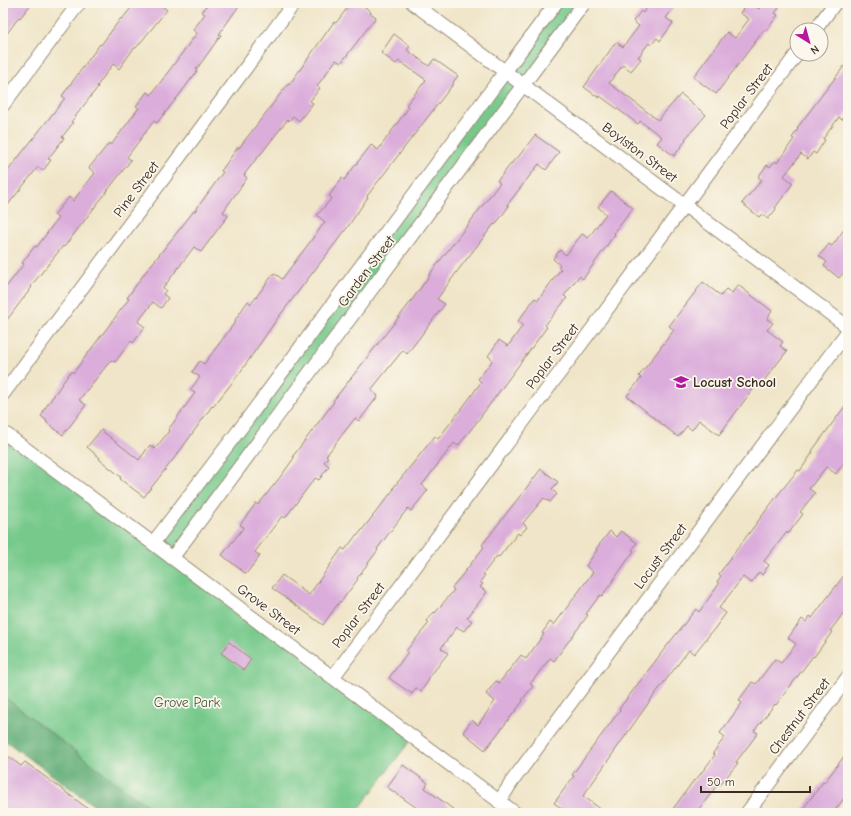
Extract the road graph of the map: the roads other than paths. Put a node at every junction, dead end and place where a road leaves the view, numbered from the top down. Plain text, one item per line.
1 (79, 3) edge
2 (294, 3) edge
3 (413, 3) edge
4 (556, 3) edge
5 (584, 3) edge
6 (835, 3) edge
7 (821, 22) edge
8 (791, 62) edge
9 (505, 72) junction
10 (523, 85) junction
11 (3, 105) edge
12 (684, 205) junction
13 (392, 223) junction
14 (412, 236) junction
15 (848, 327) edge
16 (848, 331) edge
17 (3, 394) edge
18 (3, 432) edge
19 (153, 543) junction
20 (172, 558) junction
21 (333, 677) junction
22 (848, 677) edge
23 (499, 802) junction
24 (514, 813) edge
25 (747, 813) edge

1 - 11 street
2 - 17 street, Pine Street
3 - 9 street, Boylston Street
4 - 9 street, Garden Street
5 - 10 street, Garden Street
6 - 7 street
8 - 12 street, Poplar Street
9 - 10 street, Boylston Street
9 - 13 street, Garden Street
10 - 12 street, Boylston Street
10 - 14 street, Garden Street
12 - 15 street, Boylston Street
12 - 21 street, Poplar Street
13 - 14 street
13 - 19 street, Garden Street
14 - 20 street, Garden Street
16 - 23 street, Locust Street
18 - 19 street, Grove Street
19 - 20 street, Grove Street
20 - 21 street, Grove Street
21 - 23 street, Grove Street
22 - 25 street, Chestnut Street
23 - 24 street, Grove Street

